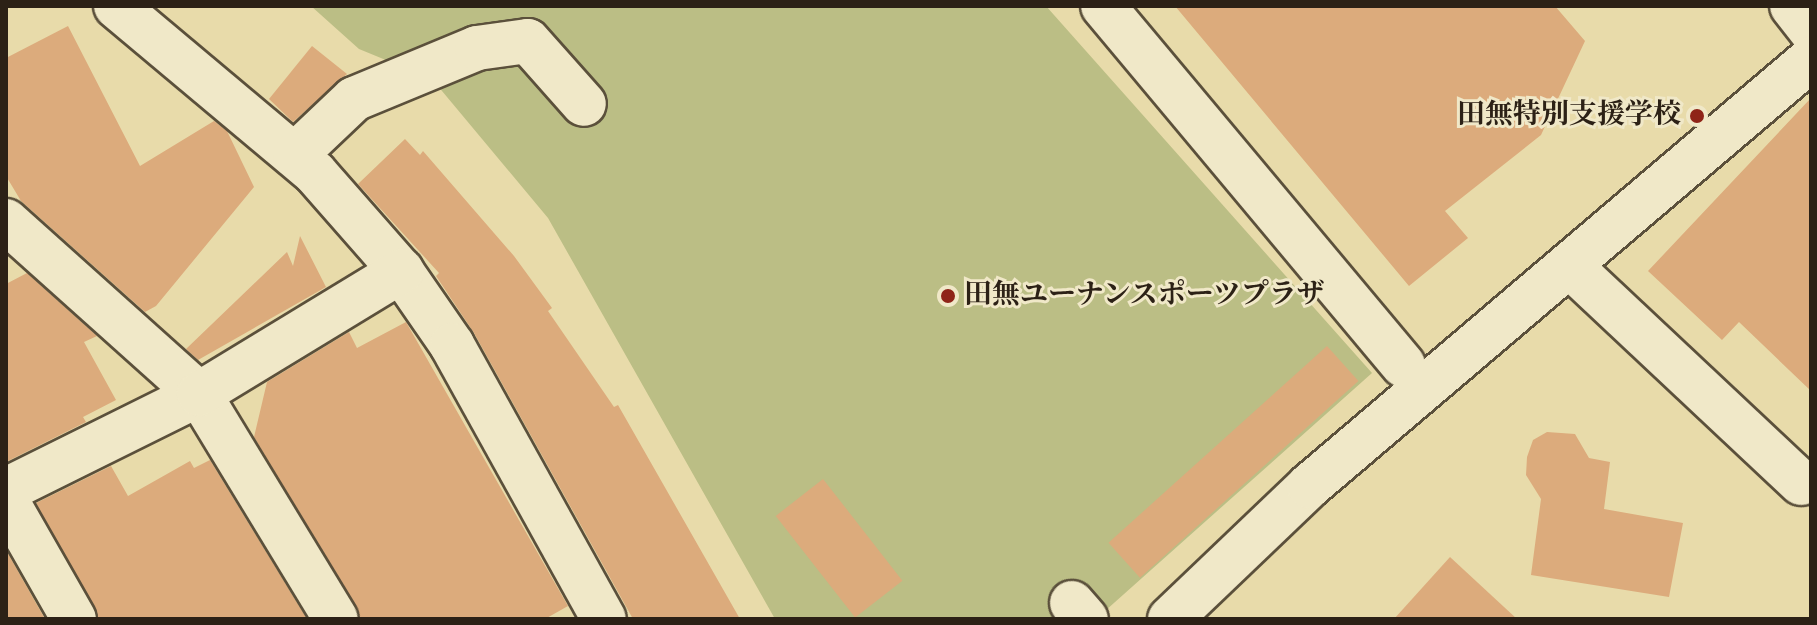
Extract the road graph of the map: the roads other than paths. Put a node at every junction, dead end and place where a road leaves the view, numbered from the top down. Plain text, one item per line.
1 (116, 6) edge
2 (1103, 6) edge
3 (1792, 6) edge
4 (1811, 30) edge
5 (1811, 59) edge
6 (584, 104) dead end
7 (295, 155) junction
8 (6, 221) edge
9 (1570, 266) junction
10 (401, 271) junction
11 (1403, 365) dead end
12 (199, 394) junction
13 (1801, 483) dead end
14 (6, 490) edge
15 (6, 500) edge
16 (74, 619) edge
17 (336, 619) edge
18 (604, 619) edge
19 (1170, 619) edge

1 - 7 street
2 - 11 street
3 - 4 street
5 - 9 street
6 - 7 street
7 - 10 street
8 - 12 street
9 - 13 street
9 - 19 street
10 - 12 street
10 - 18 street
12 - 14 street
12 - 17 street
15 - 16 street

